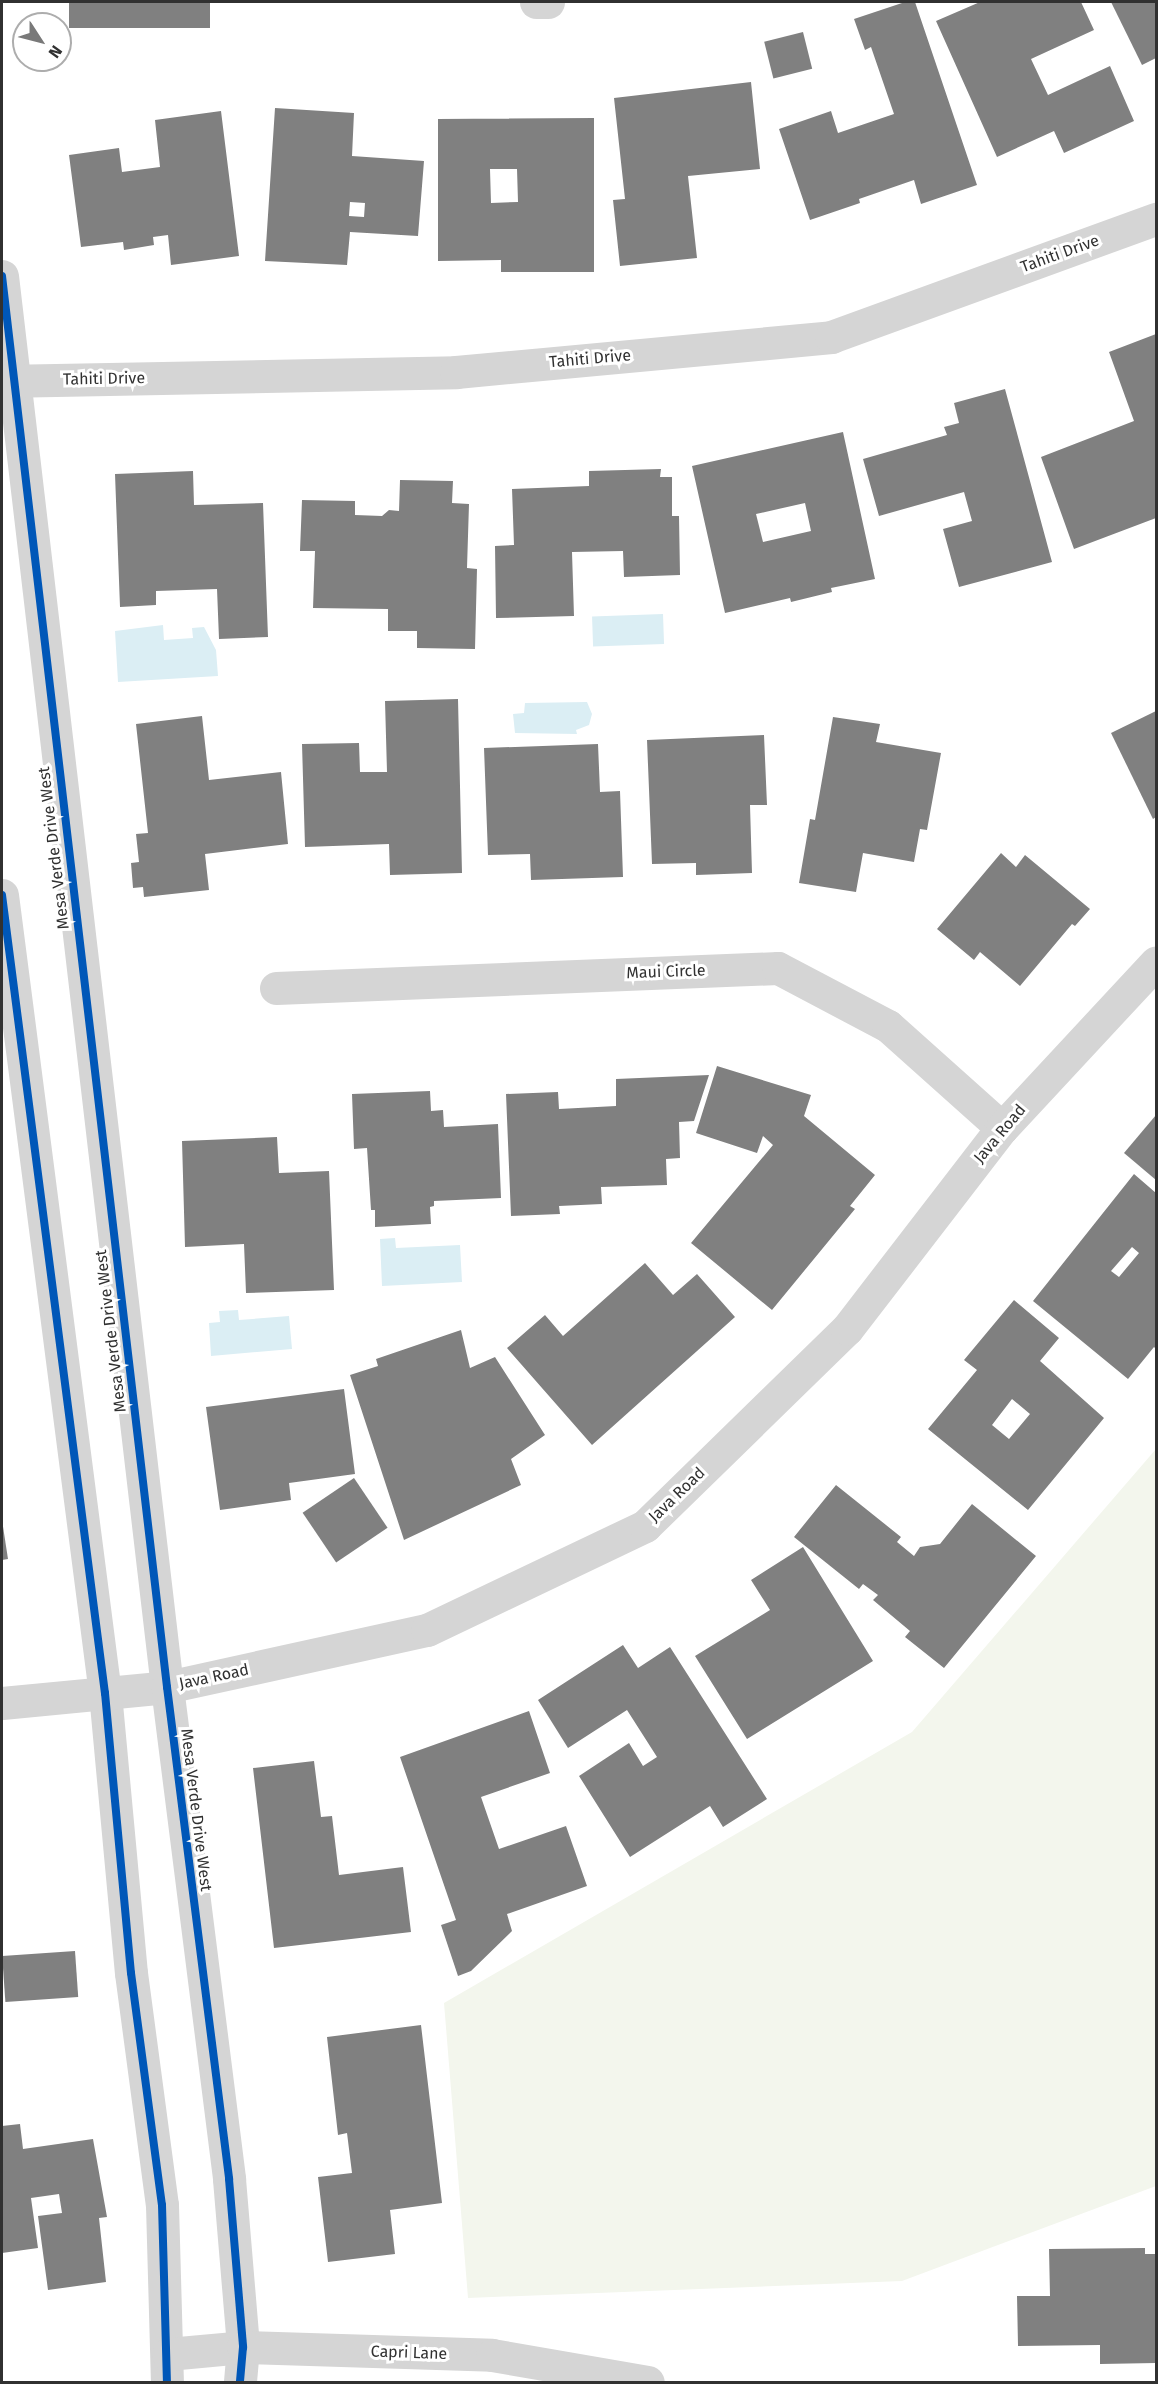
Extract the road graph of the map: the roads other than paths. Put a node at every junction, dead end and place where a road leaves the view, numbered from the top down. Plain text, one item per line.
1 (536, 2) edge
2 (548, 2) edge
3 (1156, 219) edge
4 (2, 276) edge
5 (8, 381) edge
6 (2, 895) edge
7 (1156, 962) edge
8 (276, 988) dead end
9 (1002, 1128) junction
10 (167, 1687) junction
11 (105, 1693) junction
12 (2, 1703) edge
13 (243, 2348) junction
14 (168, 2368) edge
15 (240, 2382) edge
16 (648, 2382) edge

1 - 2 street
3 - 5 street, Tahiti Drive
4 - 5 street, Mesa Verde Drive West
5 - 10 street, Mesa Verde Drive West
6 - 11 street
7 - 9 street, Java Road
8 - 9 street, Maui Circle
9 - 10 street, Java Road
10 - 11 street, Java Road
10 - 13 street, Mesa Verde Drive West
11 - 12 street, Java Road
11 - 14 street
13 - 14 street, Capri Lane
13 - 15 street, Mesa Verde Drive West
13 - 16 street, Capri Lane

